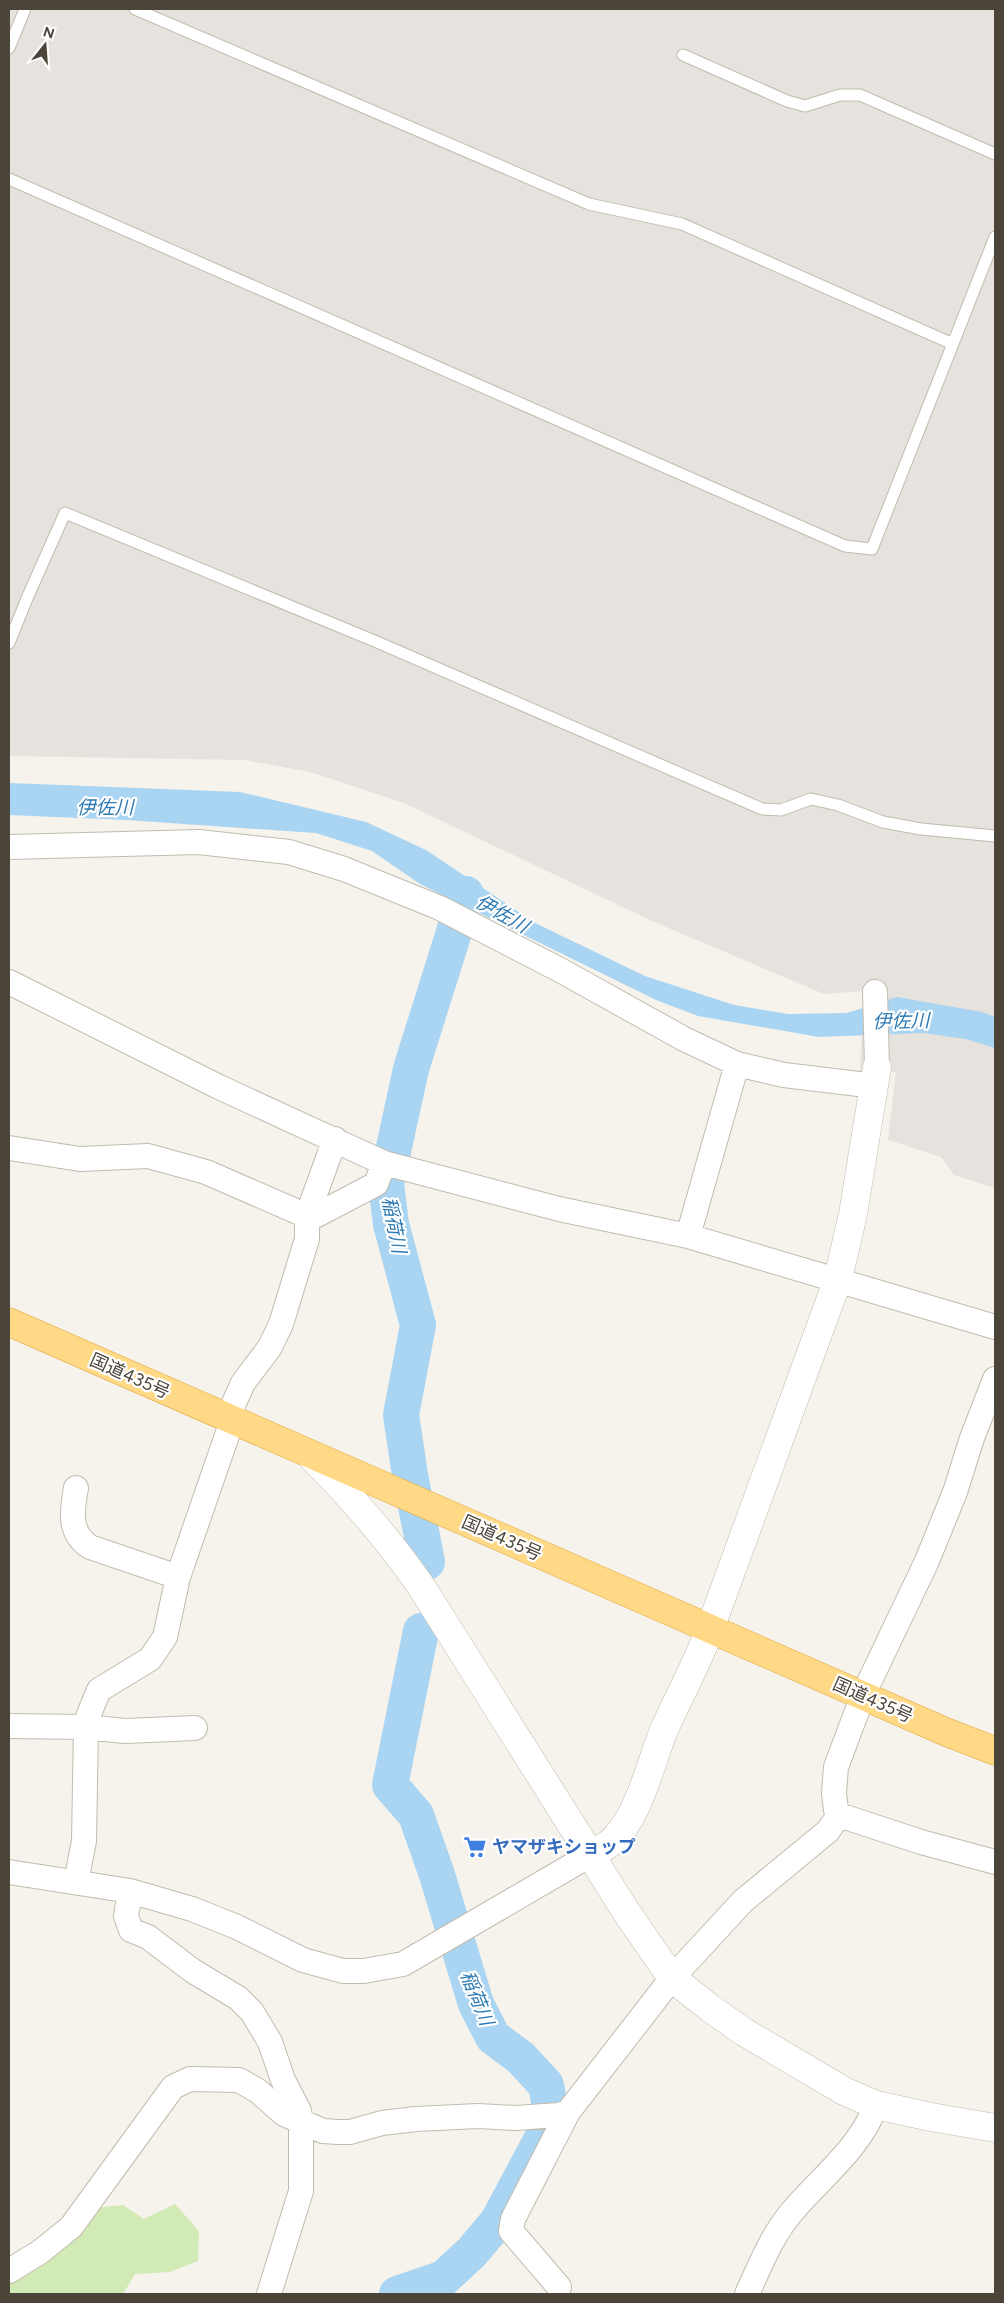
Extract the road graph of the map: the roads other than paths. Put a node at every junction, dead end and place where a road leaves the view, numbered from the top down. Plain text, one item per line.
1 (25, 9) edge
2 (135, 9) edge
3 (9, 48) edge
4 (683, 55) dead end
5 (995, 154) edge
6 (9, 179) edge
7 (995, 238) edge
8 (953, 344) junction
9 (9, 643) edge
10 (995, 836) edge
11 (9, 847) edge
12 (9, 982) edge
13 (875, 992) dead end
14 (737, 1064) junction
15 (876, 1077) junction
16 (335, 1139) junction
17 (9, 1148) edge
18 (384, 1164) junction
19 (307, 1216) junction
20 (688, 1236) junction
21 (838, 1279) junction
22 (9, 1322) edge
23 (995, 1327) edge
24 (995, 1379) edge
25 (232, 1420) junction
26 (308, 1454) junction
27 (76, 1488) dead end
28 (178, 1577) junction
29 (710, 1629) junction
30 (863, 1695) junction
31 (9, 1726) edge
32 (86, 1727) junction
33 (195, 1728) dead end
34 (995, 1752) edge
35 (839, 1815) junction
36 (590, 1855) junction
37 (995, 1862) edge
38 (9, 1872) edge
39 (76, 1882) junction
40 (130, 1891) junction
41 (672, 1978) junction
42 (876, 2104) junction
43 (568, 2112) junction
44 (302, 2122) junction
45 (995, 2128) edge
46 (9, 2271) edge
47 (559, 2287) dead end
48 (268, 2294) edge
49 (747, 2294) edge

1 - 3 lane
2 - 8 lane
4 - 5 lane
6 - 8 lane
7 - 8 lane
9 - 10 lane
11 - 14 street
12 - 16 street
13 - 15 street
14 - 15 street
14 - 20 street
15 - 21 street
16 - 18 street
16 - 19 street
17 - 19 street
18 - 19 street
18 - 20 street
19 - 25 street
20 - 21 street
21 - 23 street
21 - 29 street
22 - 25 highway, 国道435号
24 - 30 street
25 - 26 highway, 国道435号
25 - 28 street
26 - 29 highway, 国道435号
26 - 36 street
27 - 28 street
28 - 32 street
29 - 30 highway, 国道435号
29 - 36 street
30 - 34 highway, 国道435号
30 - 35 street
31 - 32 street
32 - 33 street
32 - 39 street
35 - 37 street
35 - 41 street
36 - 40 street
36 - 41 street
38 - 39 street
39 - 40 street
40 - 44 street
41 - 42 street
41 - 43 street
42 - 45 street
42 - 49 street
43 - 44 street
43 - 47 street
44 - 46 street
44 - 48 street

